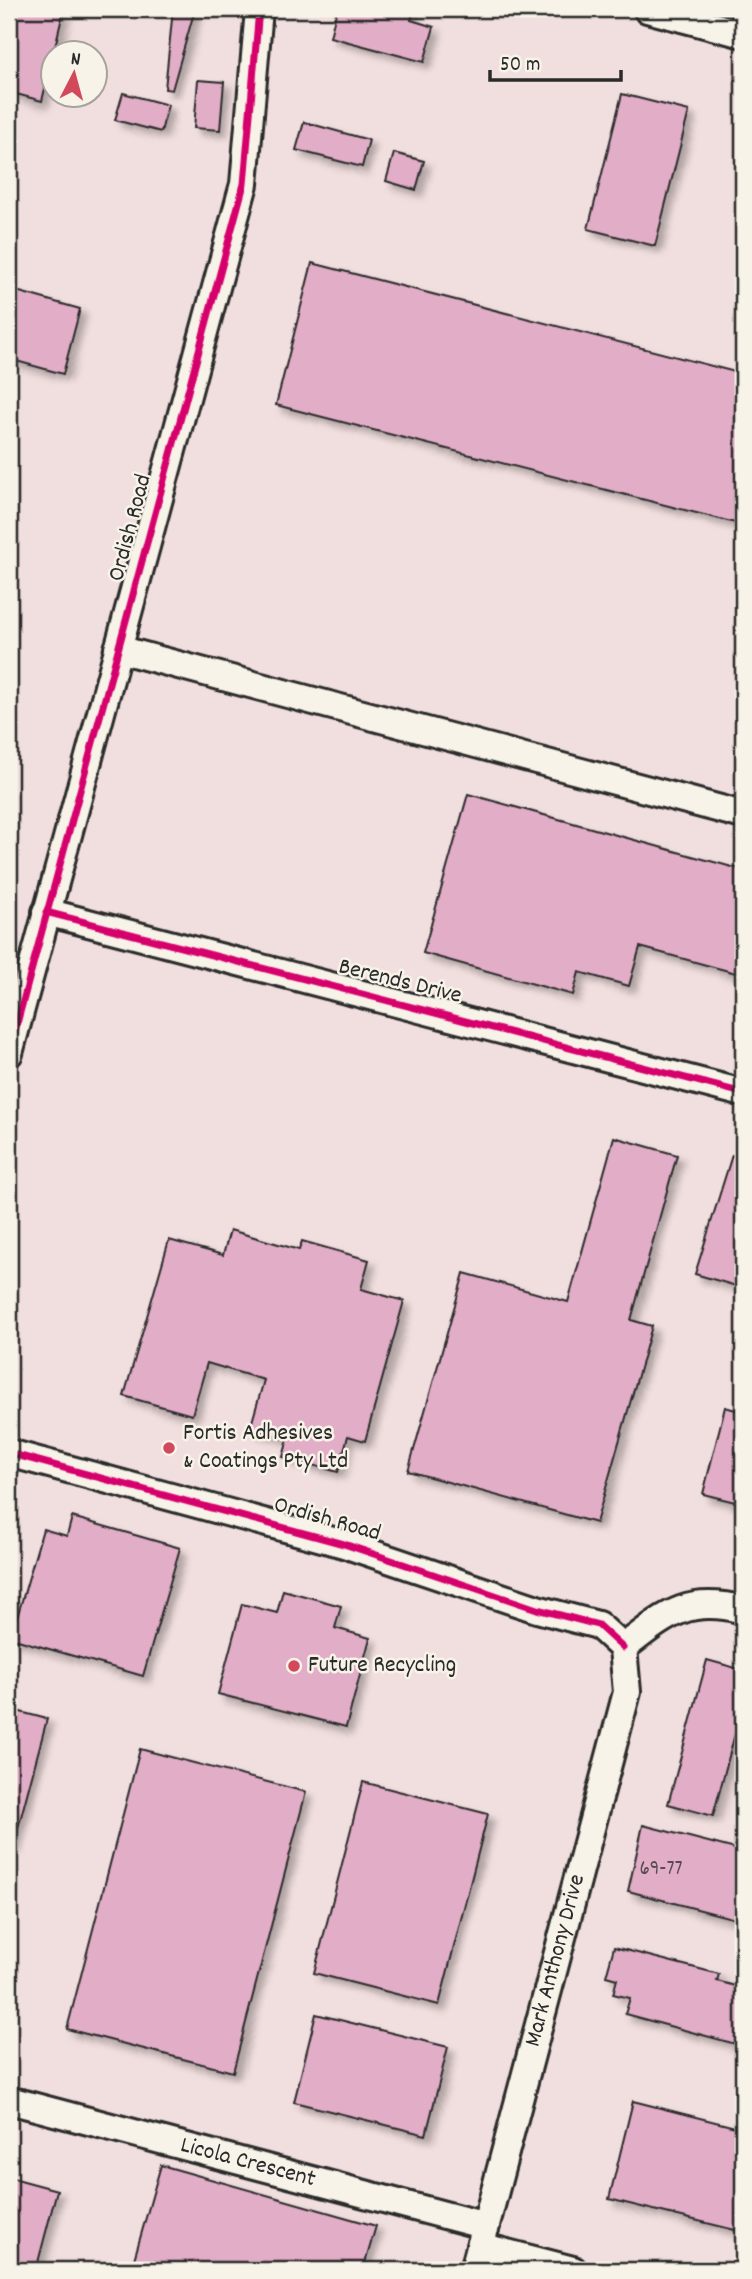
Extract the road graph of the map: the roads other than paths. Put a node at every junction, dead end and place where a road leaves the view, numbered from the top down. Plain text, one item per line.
1 (259, 9) edge
2 (664, 11) edge
3 (743, 34) edge
4 (118, 649) junction
5 (743, 815) edge
6 (46, 912) junction
7 (9, 1053) edge
8 (743, 1093) edge
9 (9, 1453) edge
10 (743, 1610) edge
11 (624, 1648) junction
12 (9, 2100) edge
13 (480, 2248) edge
14 (529, 2265) edge
15 (573, 2270) edge

1 - 4 street, Ordish Road
2 - 3 street
4 - 5 street
4 - 6 street, Ordish Road
6 - 7 street, Ordish Road
6 - 8 street, Berends Drive
9 - 11 street, Ordish Road
10 - 11 street
11 - 13 street, Mark Anthony Drive
12 - 13 street, Licola Crescent
13 - 14 street, Licola Crescent
14 - 15 street, Licola Crescent

